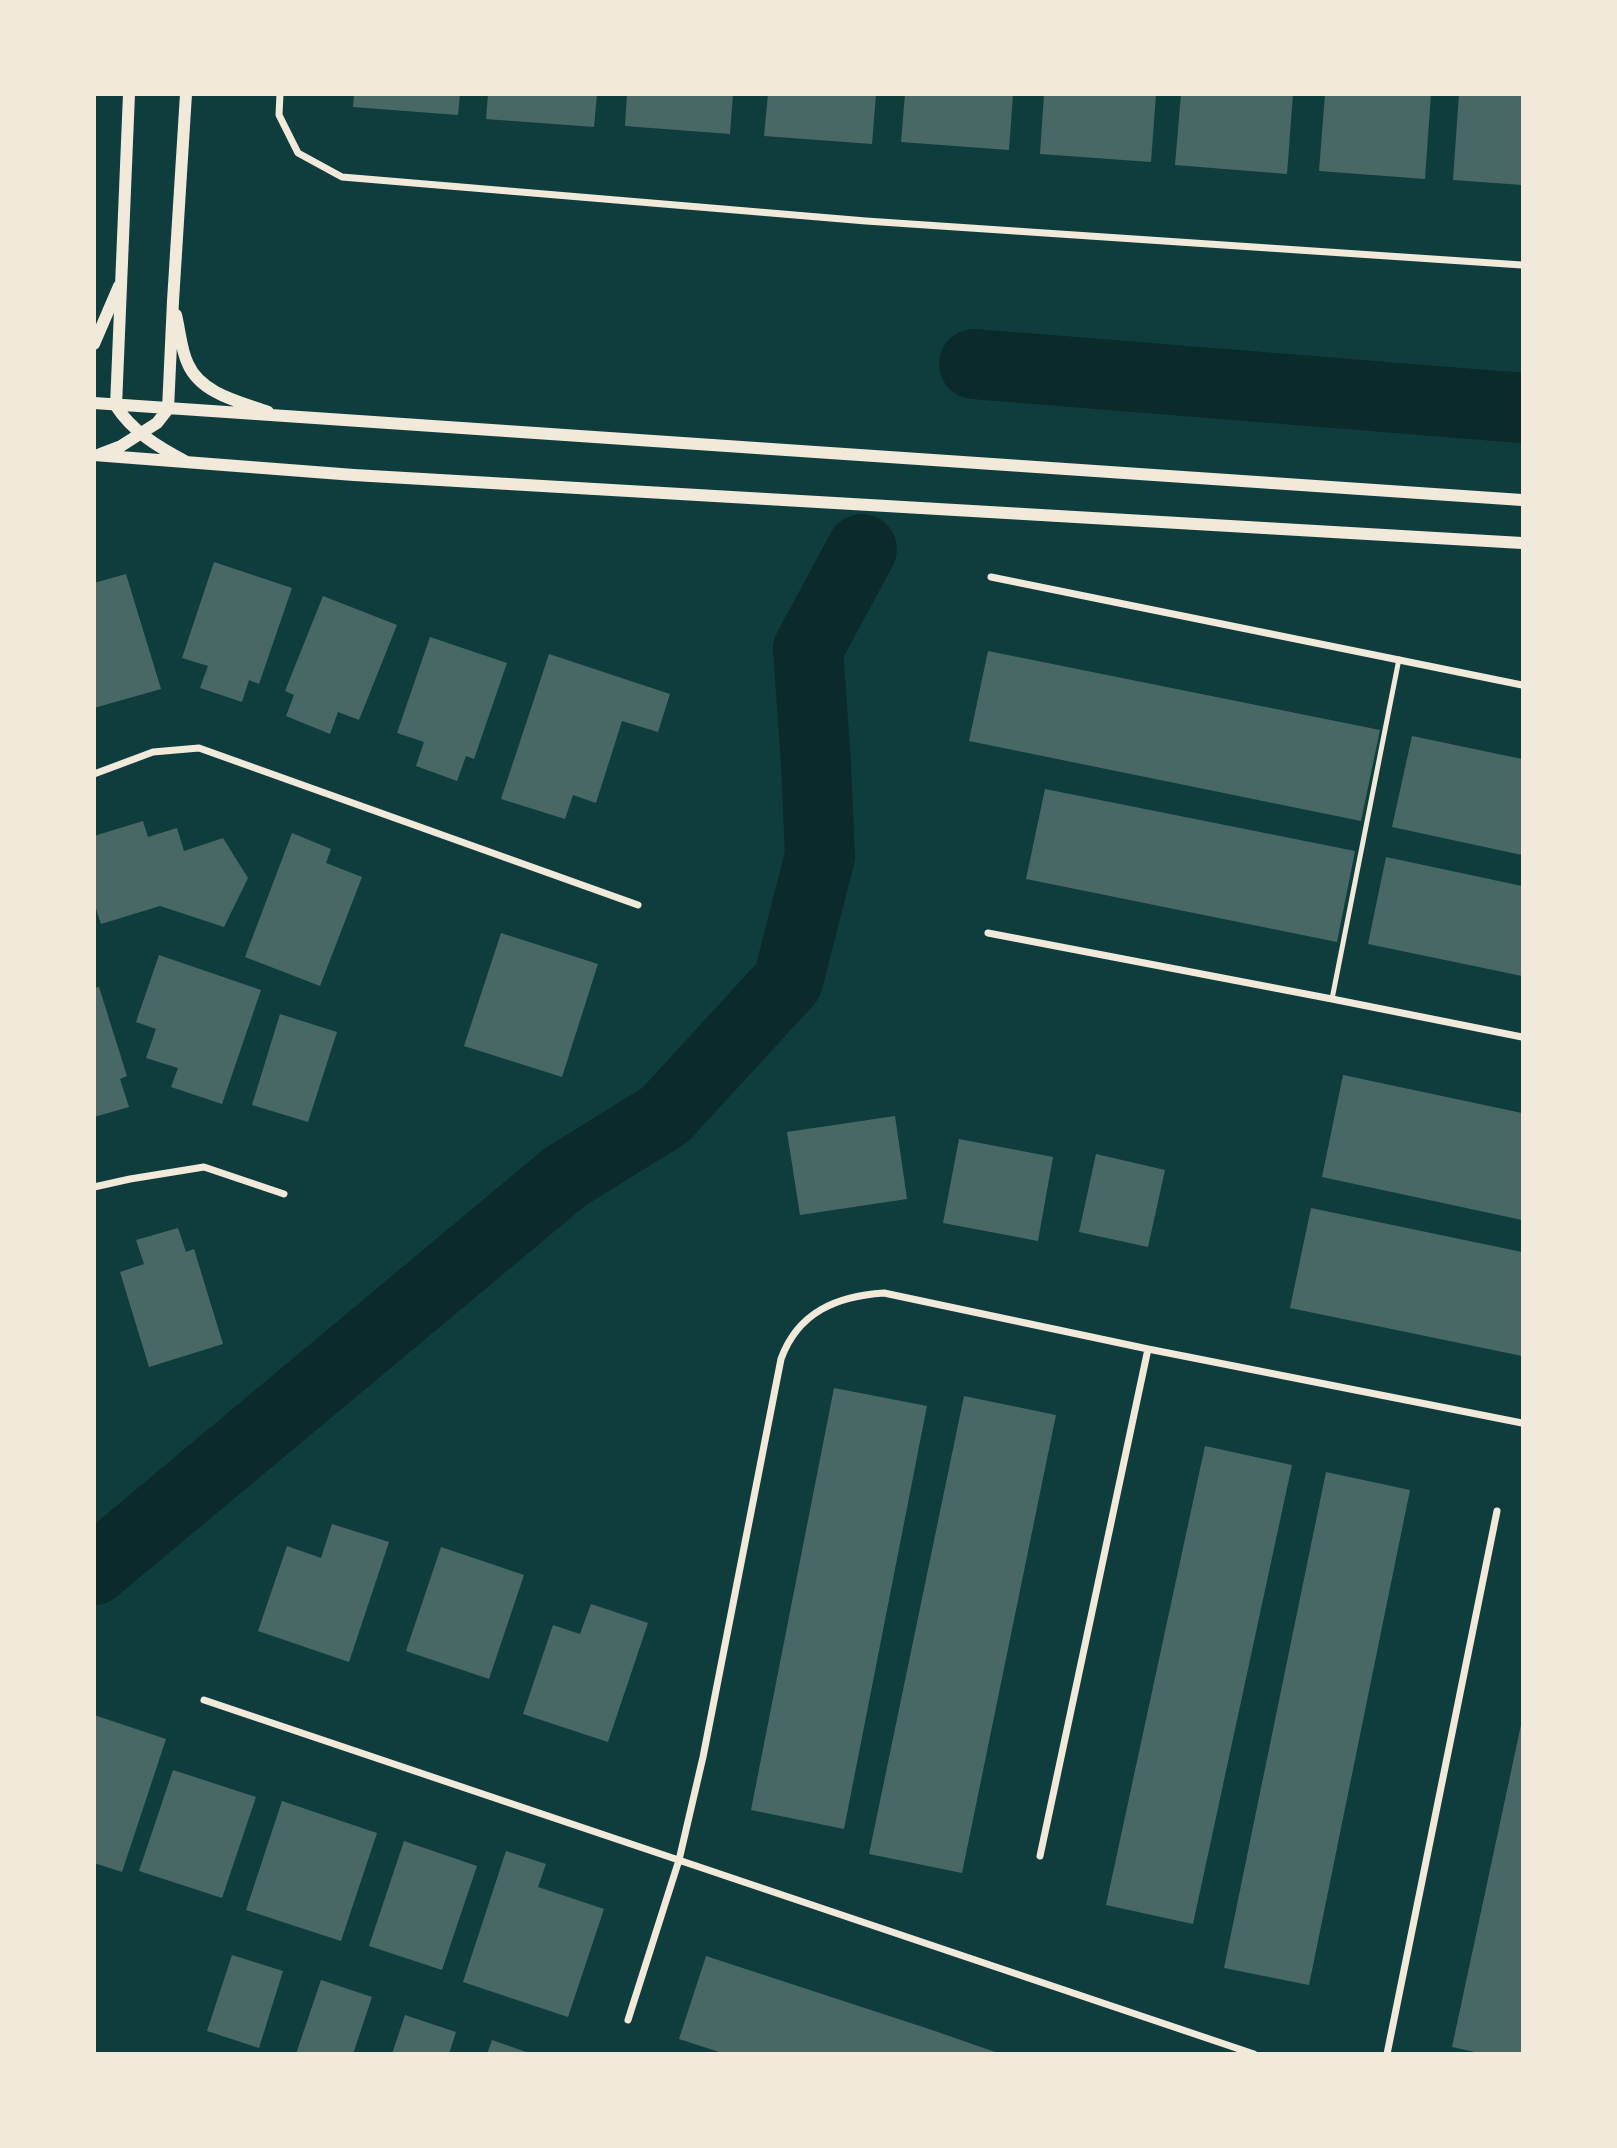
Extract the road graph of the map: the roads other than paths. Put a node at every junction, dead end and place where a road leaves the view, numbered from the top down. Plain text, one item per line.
1 (129, 94) edge
2 (186, 94) edge
3 (280, 94) edge
4 (1522, 265) edge
5 (122, 280) junction
6 (173, 301) junction
7 (94, 344) edge
8 (94, 404) edge
9 (116, 406) junction
10 (168, 409) junction
11 (281, 417) junction
12 (140, 432) junction
13 (95, 455) edge
14 (191, 464) junction
15 (1522, 500) edge
16 (1522, 543) edge
17 (991, 578) dead end
18 (1399, 659) junction
19 (1522, 685) edge
20 (94, 774) edge
21 (638, 905) dead end
22 (988, 933) dead end
23 (1332, 999) junction
24 (1522, 1037) edge
25 (94, 1187) edge
26 (284, 1194) dead end
27 (1148, 1349) junction
28 (1522, 1423) edge
29 (1497, 1511) dead end
30 (204, 1700) dead end
31 (1040, 1856) dead end
32 (679, 1860) junction
33 (628, 2020) dead end
34 (1254, 2053) edge
35 (1387, 2053) edge

1 - 5 street
2 - 6 street
3 - 4 street
5 - 7 street
5 - 9 street
6 - 10 street
6 - 11 street
8 - 9 street
9 - 10 street
9 - 12 street
10 - 11 street
10 - 12 street
11 - 15 street
12 - 13 street
12 - 14 street
13 - 14 street
14 - 16 street
17 - 18 street
18 - 19 street
18 - 23 lane
20 - 21 street
22 - 23 street
23 - 24 street
25 - 26 street
27 - 28 street
27 - 31 street
27 - 32 street
29 - 35 street
30 - 32 street
32 - 33 street
32 - 34 street

